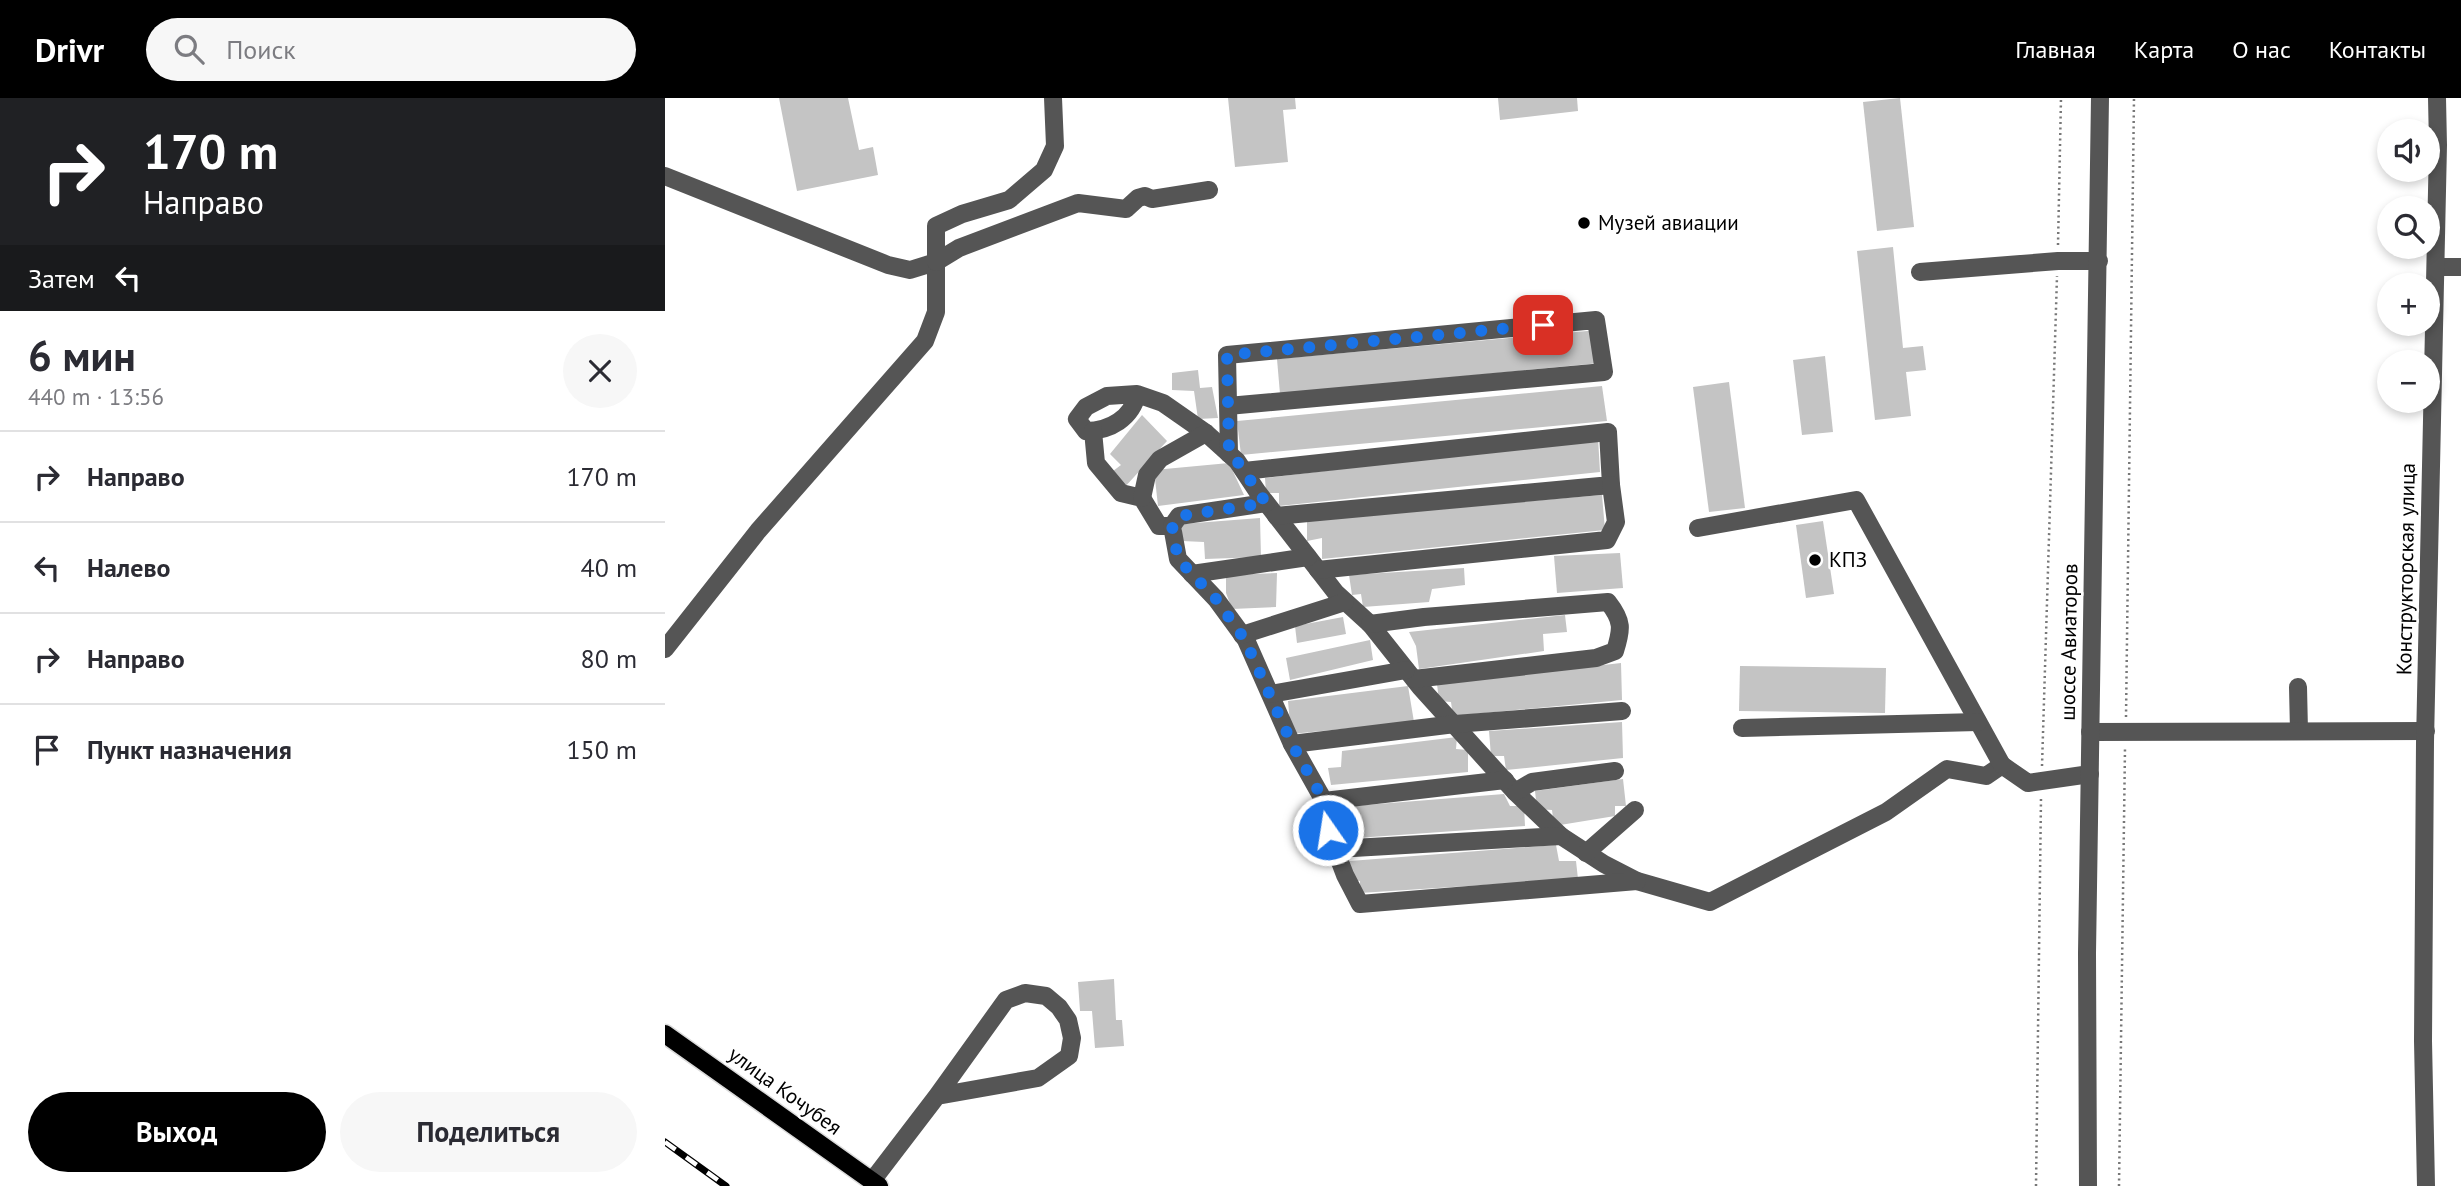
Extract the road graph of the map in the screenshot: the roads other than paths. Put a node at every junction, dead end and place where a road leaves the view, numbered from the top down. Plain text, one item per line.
1 (1052, 98) edge
2 (2100, 98) edge
3 (2437, 98) edge
4 (665, 176) edge
5 (1209, 190) dead end
6 (2099, 261) junction
7 (936, 262) junction
8 (2436, 267) junction
9 (2461, 267) edge
10 (1920, 272) dead end
11 (1137, 394) junction
12 (1228, 406) junction
13 (1093, 431) junction
14 (1206, 433) junction
15 (1229, 454) junction
16 (1244, 471) junction
17 (1611, 485) junction
18 (1142, 498) junction
19 (1271, 509) junction
20 (1172, 526) junction
21 (1698, 528) dead end
22 (1313, 564) junction
23 (1192, 574) junction
24 (1345, 602) junction
25 (1370, 624) junction
26 (1242, 635) junction
27 (665, 649) edge
28 (1410, 674) junction
29 (2298, 687) dead end
30 (1271, 694) junction
31 (1622, 711) dead end
32 (1978, 722) junction
33 (1455, 724) junction
34 (1742, 728) dead end
35 (2299, 731) junction
36 (2426, 731) junction
37 (2090, 732) junction
38 (1292, 744) junction
39 (2002, 765) junction
40 (1615, 771) dead end
41 (2090, 774) junction
42 (1510, 786) junction
43 (1324, 801) junction
44 (1636, 810) dead end
45 (1561, 836) junction
46 (1336, 849) junction
47 (1586, 853) junction
48 (1637, 881) junction
49 (665, 1034) edge
50 (936, 1096) junction
51 (875, 1184) edge
52 (2088, 1186) edge
53 (2426, 1186) edge

1 - 7 street
2 - 6 street, шоссе Авиаторов
3 - 8 street, Конструкторская улица
4 - 7 street
5 - 7 street
6 - 10 street
6 - 37 street, шоссе Авиаторов
7 - 27 street
8 - 9 street
8 - 36 street, Конструкторская улица
11 - 13 street
11 - 13 street
11 - 14 street
12 - 12 street
12 - 15 street
13 - 18 street
14 - 15 street
14 - 18 street
15 - 16 street
16 - 17 street
16 - 19 street
17 - 19 street
17 - 22 street
18 - 20 street
19 - 20 street
19 - 22 street
20 - 23 street
21 - 32 street
22 - 23 street
22 - 24 street
23 - 26 street
24 - 25 street
24 - 26 street
25 - 28 street
25 - 28 street
26 - 30 street
28 - 30 street
28 - 33 street
29 - 35 street
30 - 38 street
31 - 33 street
32 - 34 street
32 - 39 street
33 - 38 street
33 - 42 street
35 - 36 street
35 - 37 street
36 - 53 street, Конструкторская улица
37 - 41 street, шоссе Авиаторов
38 - 43 street
39 - 41 street
39 - 48 street
40 - 42 street
41 - 52 street, шоссе Авиаторов
42 - 43 street
42 - 45 street
43 - 46 street
44 - 47 street
45 - 46 street
45 - 47 street
46 - 48 street
47 - 48 street
49 - 51 main road, улица Кочубея
50 - 50 street
50 - 51 street

